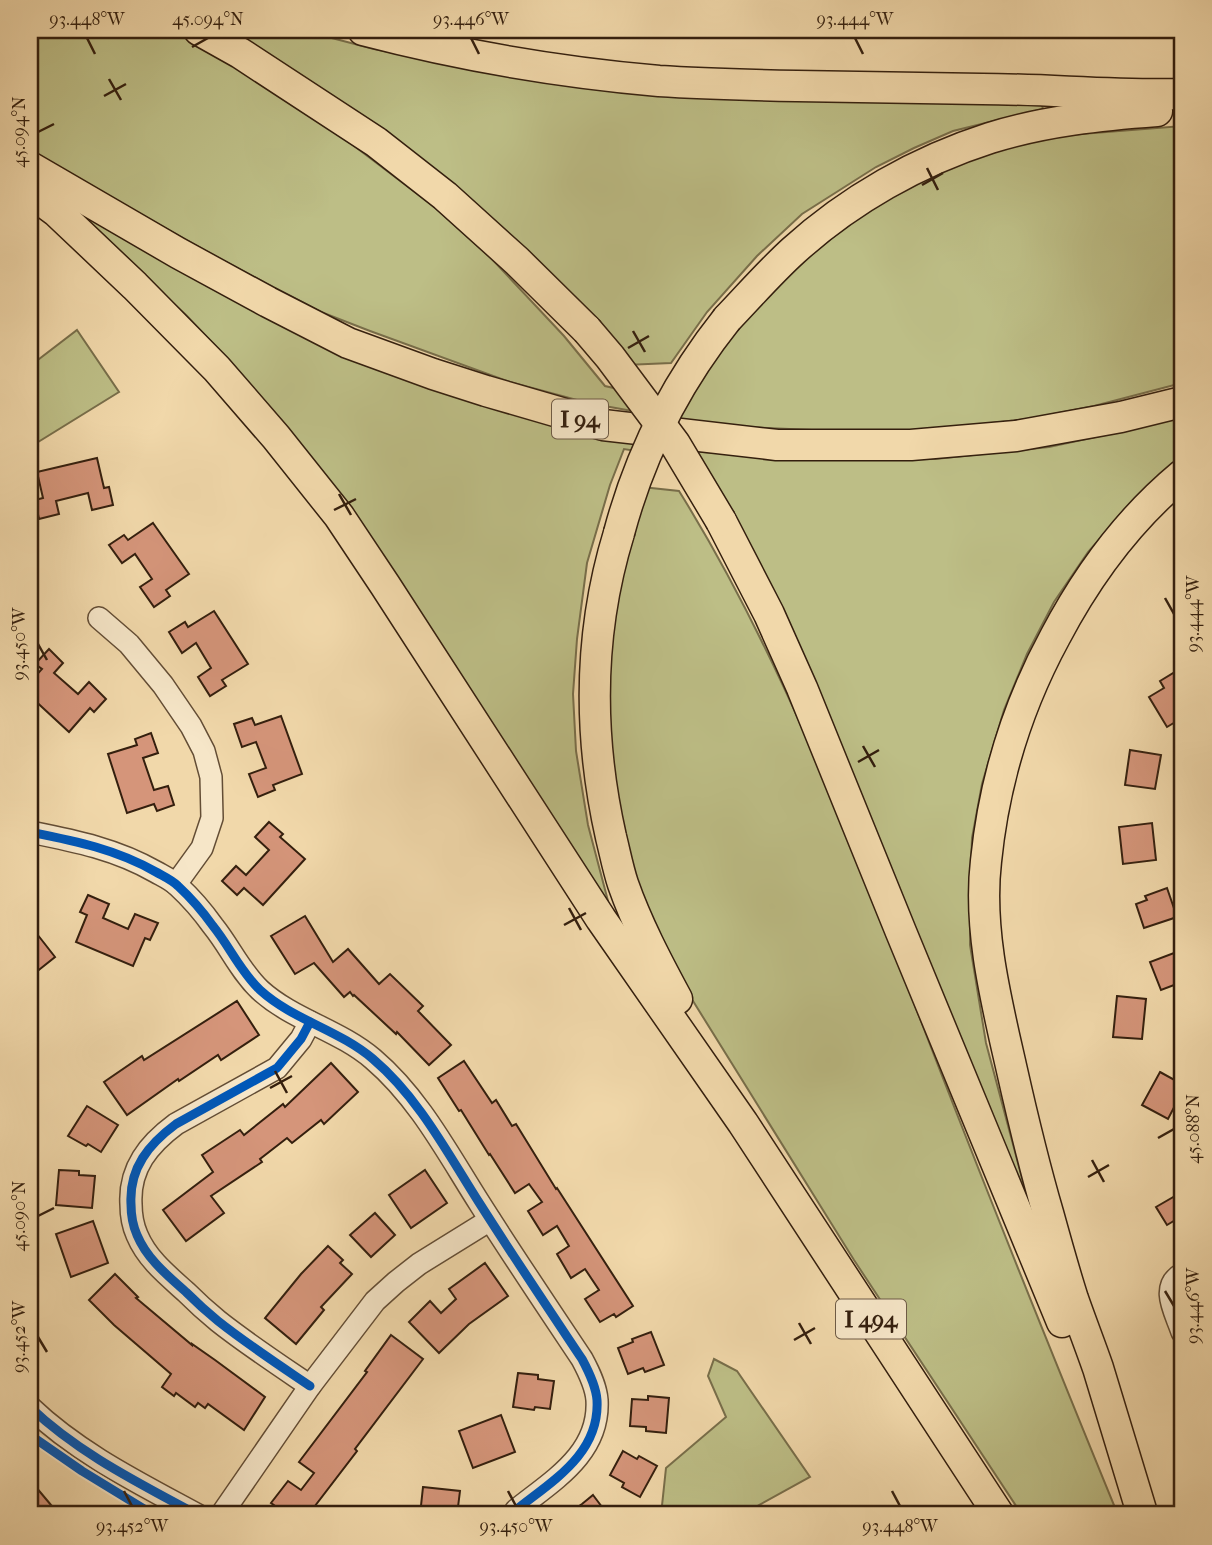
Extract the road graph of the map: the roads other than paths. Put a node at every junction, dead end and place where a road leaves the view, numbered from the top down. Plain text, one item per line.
1 (199, 30) edge
2 (363, 30) edge
3 (1182, 94) edge
4 (1182, 109) edge
5 (30, 167) edge
6 (30, 192) edge
7 (1182, 402) edge
8 (1182, 475) edge
9 (99, 618) dead end
10 (30, 832) edge
11 (176, 884) junction
12 (310, 1022) junction
13 (743, 1123) junction
14 (490, 1220) junction
15 (1182, 1273) edge
16 (1182, 1332) edge
17 (310, 1386) junction
18 (33, 1416) edge
19 (516, 1510) dead end
20 (1143, 1514) edge
21 (198, 1515) edge
22 (220, 1515) edge
23 (999, 1515) edge

1 - 20 highway, bridge
2 - 3 highway
4 - 13 highway, bridge
5 - 7 highway, I 94
6 - 13 highway
8 - 20 highway
9 - 11 street
10 - 11 street
11 - 12 street
12 - 14 street
12 - 17 street
13 - 23 highway, I 494
14 - 17 street
14 - 19 street
15 - 16 street
17 - 22 street
18 - 21 street

